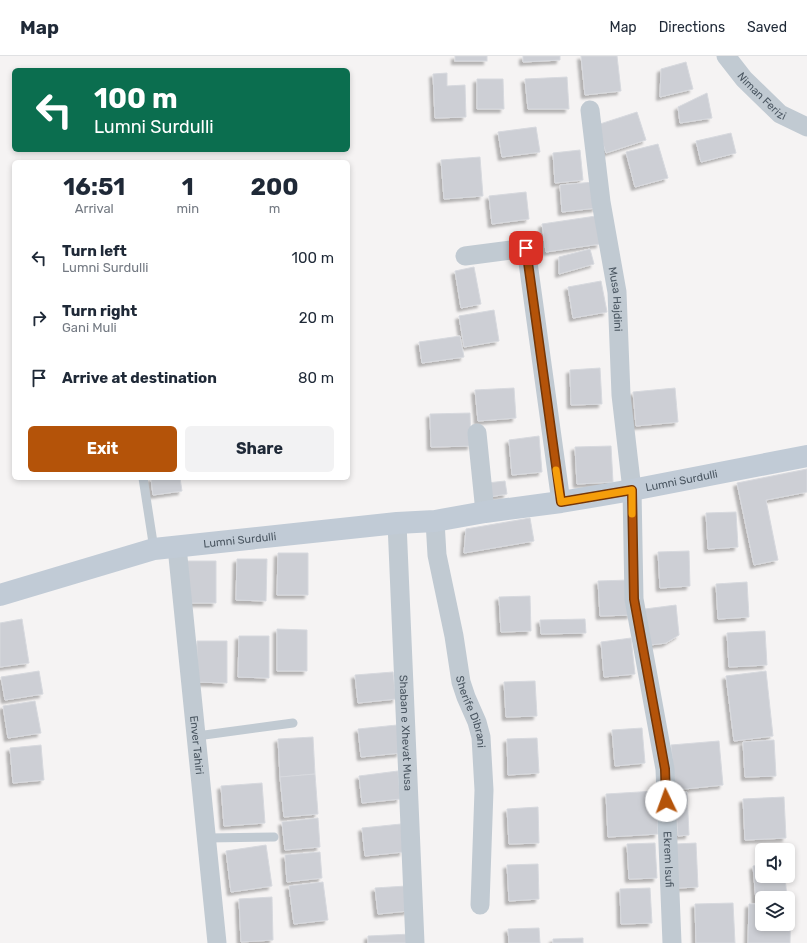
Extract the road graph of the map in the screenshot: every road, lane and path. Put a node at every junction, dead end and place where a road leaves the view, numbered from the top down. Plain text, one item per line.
1 (726, 56) edge
2 (590, 110) dead end
3 (807, 127) edge
4 (465, 256) dead end
5 (477, 434) dead end
6 (807, 456) edge
7 (143, 480) edge
8 (632, 490) junction
9 (561, 502) junction
10 (485, 512) junction
11 (435, 521) junction
12 (397, 523) junction
13 (177, 547) junction
14 (154, 549) junction
15 (0, 595) edge
16 (294, 723) dead end
17 (196, 736) junction
18 (274, 837) dead end
19 (207, 838) junction
20 (480, 905) dead end
21 (217, 943) edge
22 (415, 943) edge
23 (672, 943) edge

1 - 3 street, Niman Ferizi
2 - 8 street, Musa Hajdini
4 - 9 street
5 - 10 street
6 - 8 street, Lumni Surdulli
7 - 14 lane
8 - 9 street, Lumni Surdulli
8 - 23 street, Ekrem Isufi
9 - 10 street, Lumni Surdulli
10 - 11 street, Lumni Surdulli
11 - 12 street, Lumni Surdulli
11 - 20 street, Sherife Dibrani
12 - 13 street, Lumni Surdulli
12 - 22 street, Shaban e Xhevat Musa
13 - 14 street, Lumni Surdulli
13 - 17 street, Enver Tahiri
14 - 15 street, Lumni Surdulli
16 - 17 lane
17 - 19 street, Enver Tahiri
18 - 19 lane
19 - 21 street, Enver Tahiri

